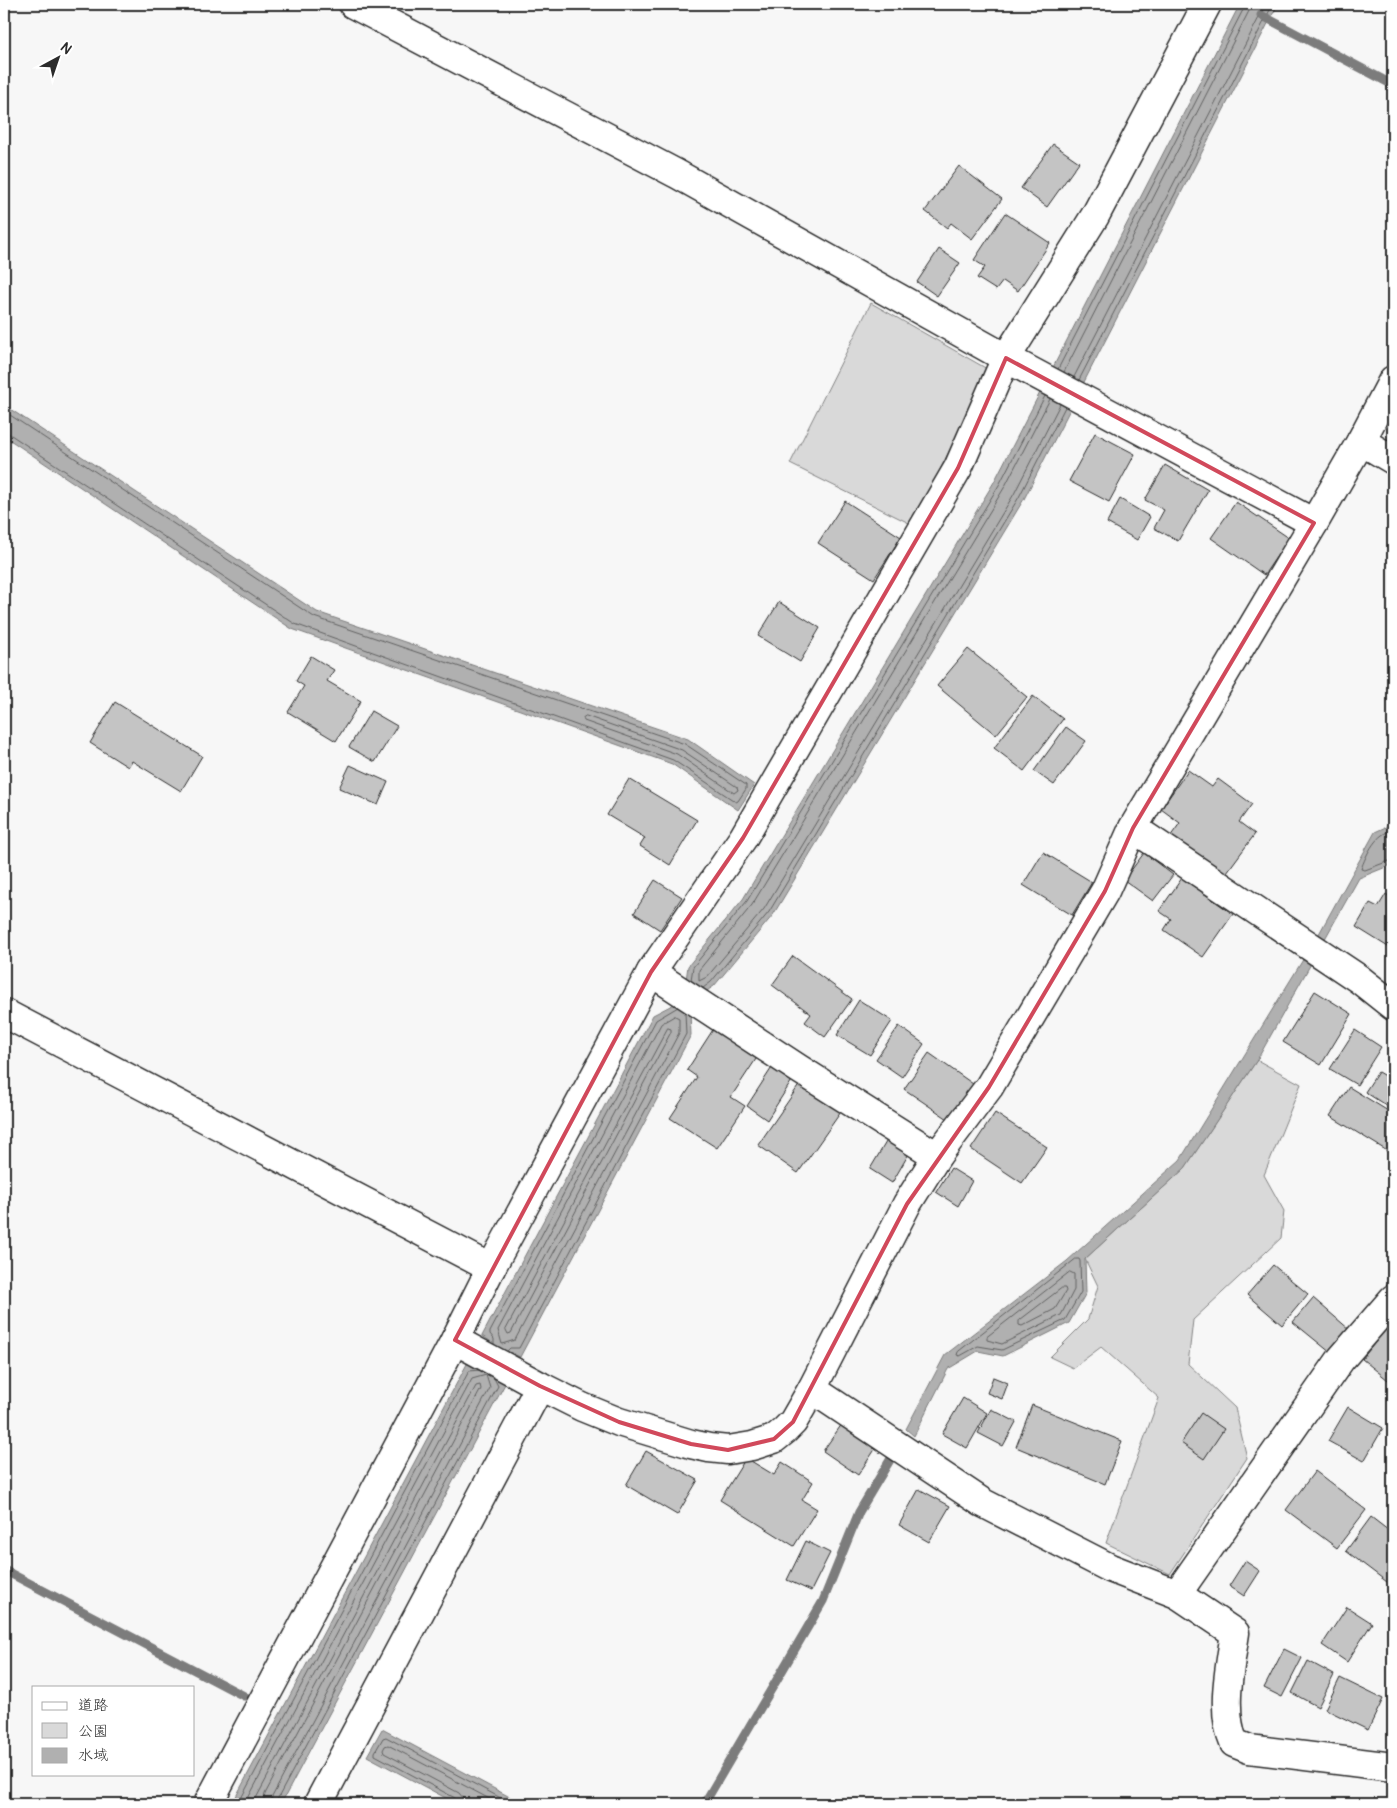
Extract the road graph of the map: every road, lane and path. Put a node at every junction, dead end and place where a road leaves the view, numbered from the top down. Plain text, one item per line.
1 (353, 4) edge
2 (1207, 4) edge
3 (1006, 358) junction
4 (1393, 380) edge
5 (1361, 441) junction
6 (1393, 460) edge
7 (1314, 523) junction
8 (1133, 828) junction
9 (651, 972) junction
10 (1393, 1006) edge
11 (4, 1013) edge
12 (937, 1156) junction
13 (490, 1268) junction
14 (1393, 1299) edge
15 (466, 1346) junction
16 (540, 1386) junction
17 (812, 1389) junction
18 (1176, 1594) junction
19 (1393, 1767) edge
20 (208, 1804) edge
21 (318, 1804) edge

1 - 3 street
2 - 3 street
3 - 7 street
3 - 9 street
4 - 5 street
5 - 6 street
5 - 7 street
7 - 8 street
8 - 10 street
8 - 12 street
9 - 12 street
9 - 13 street
11 - 13 street
12 - 17 street
13 - 15 street
14 - 18 street
15 - 16 street
15 - 20 street
16 - 17 street
16 - 21 street
17 - 18 street
18 - 19 street

